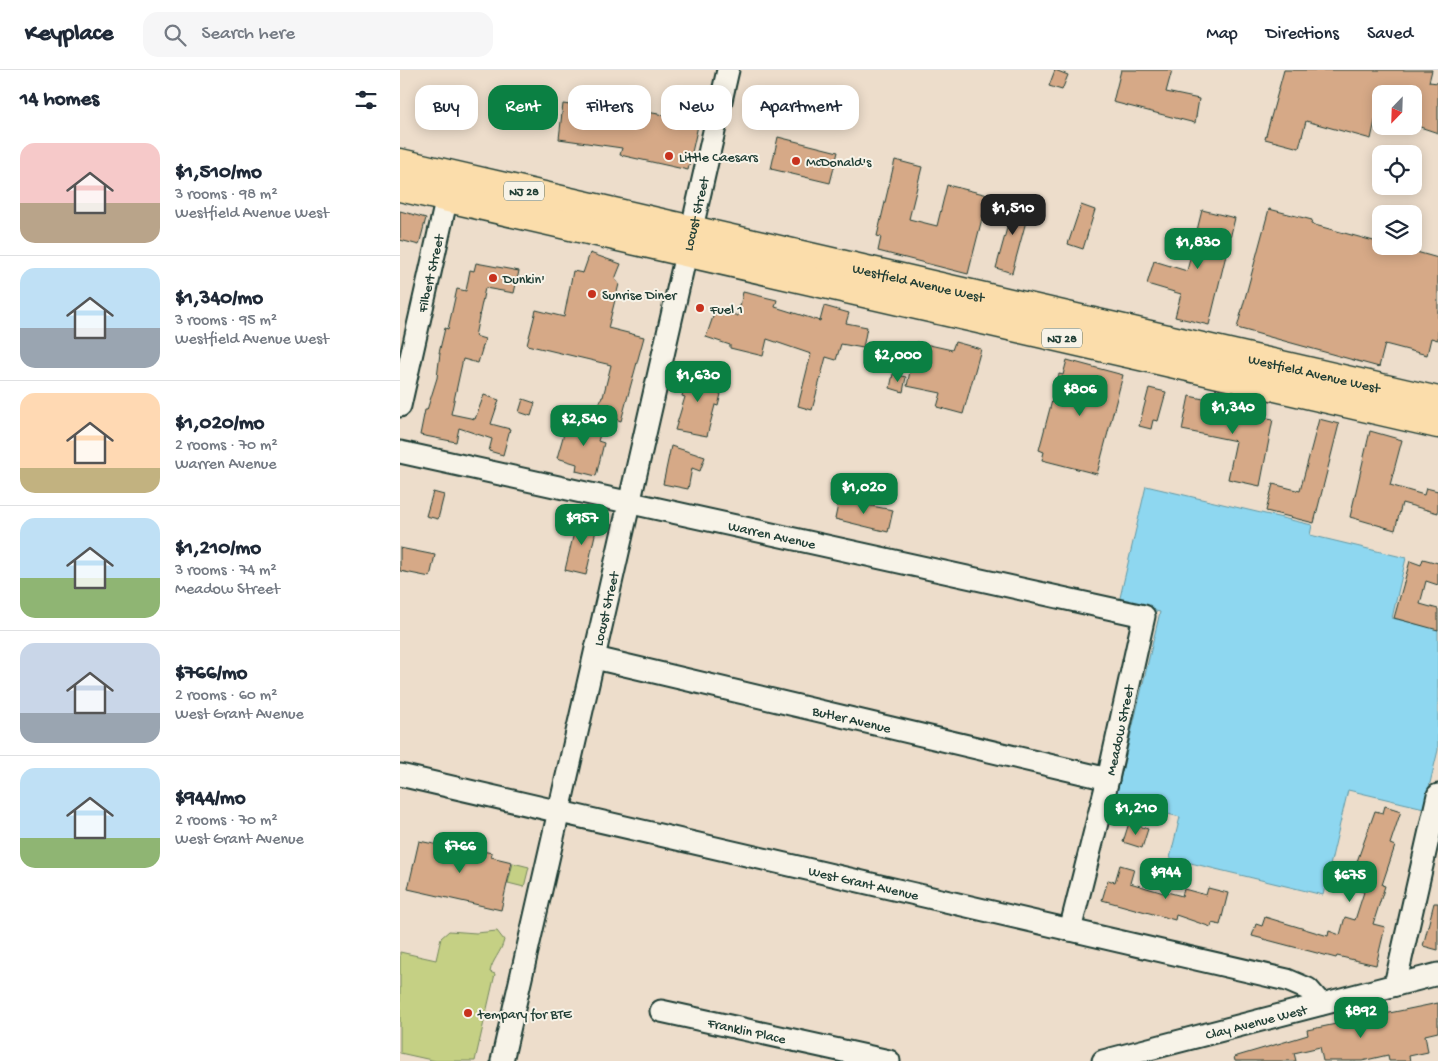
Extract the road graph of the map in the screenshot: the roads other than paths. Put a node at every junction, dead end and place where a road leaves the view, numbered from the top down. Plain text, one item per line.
1 (728, 70) edge
2 (400, 163) edge
3 (400, 187) edge
4 (447, 197) junction
5 (689, 241) junction
6 (1366, 396) junction
7 (1438, 401) edge
8 (400, 406) edge
9 (1438, 424) edge
10 (400, 452) edge
11 (630, 503) junction
12 (1144, 616) joint
13 (595, 658) junction
14 (400, 776) edge
15 (1108, 779) junction
16 (1438, 795) edge
17 (559, 812) junction
18 (1070, 930) junction
19 (1438, 974) edge
20 (1395, 985) junction
21 (1321, 1004) junction
22 (661, 1011) dead end
23 (502, 1061) edge
24 (889, 1061) edge
25 (1103, 1061) edge

1 - 5 street, Locust Street
2 - 5 main road, Westfield Avenue West / NJ 28
3 - 4 main road, Westfield Avenue West / NJ 28
4 - 5 main road, Westfield Avenue West / NJ 28
4 - 8 street, Filbert Street
5 - 6 main road, Westfield Avenue West / NJ 28
5 - 11 street, Locust Street
6 - 7 main road, Westfield Avenue West / NJ 28
6 - 9 main road, Westfield Avenue West / NJ 28
10 - 11 street, Warren Avenue
11 - 12 street, Warren Avenue
11 - 13 street, Locust Street
12 - 15 street, Meadow Street
13 - 15 street, Butler Avenue
13 - 17 street, Locust Street
14 - 17 street, West Grant Avenue
15 - 18 street, Meadow Street
16 - 20 street
17 - 18 street, West Grant Avenue
17 - 23 street, Locust Street
18 - 21 street, West Grant Avenue
19 - 20 street, Clay Avenue West
20 - 21 street, Clay Avenue West
21 - 25 street, Clay Avenue West
22 - 24 street, Franklin Place

